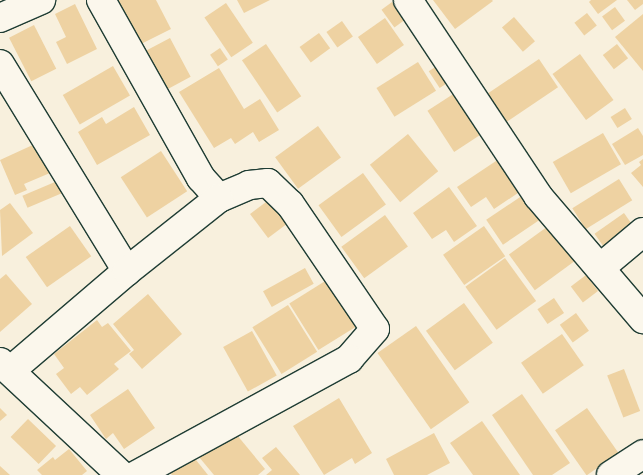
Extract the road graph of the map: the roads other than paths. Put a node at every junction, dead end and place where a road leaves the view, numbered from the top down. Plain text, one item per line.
1 (41, 0) edge
2 (101, 0) edge
3 (408, 0) edge
4 (0, 18) edge
5 (0, 64) edge
6 (219, 198) junction
7 (643, 232) edge
8 (600, 268) junction
9 (127, 271) junction
10 (643, 319) edge
11 (5, 366) edge
12 (643, 454) edge
13 (121, 475) edge
14 (136, 475) edge
15 (611, 475) edge

1 - 4 street
2 - 6 street
3 - 8 street
5 - 9 street
6 - 9 street
6 - 14 street
7 - 8 street
8 - 10 street
9 - 11 street
11 - 13 street
12 - 15 street

